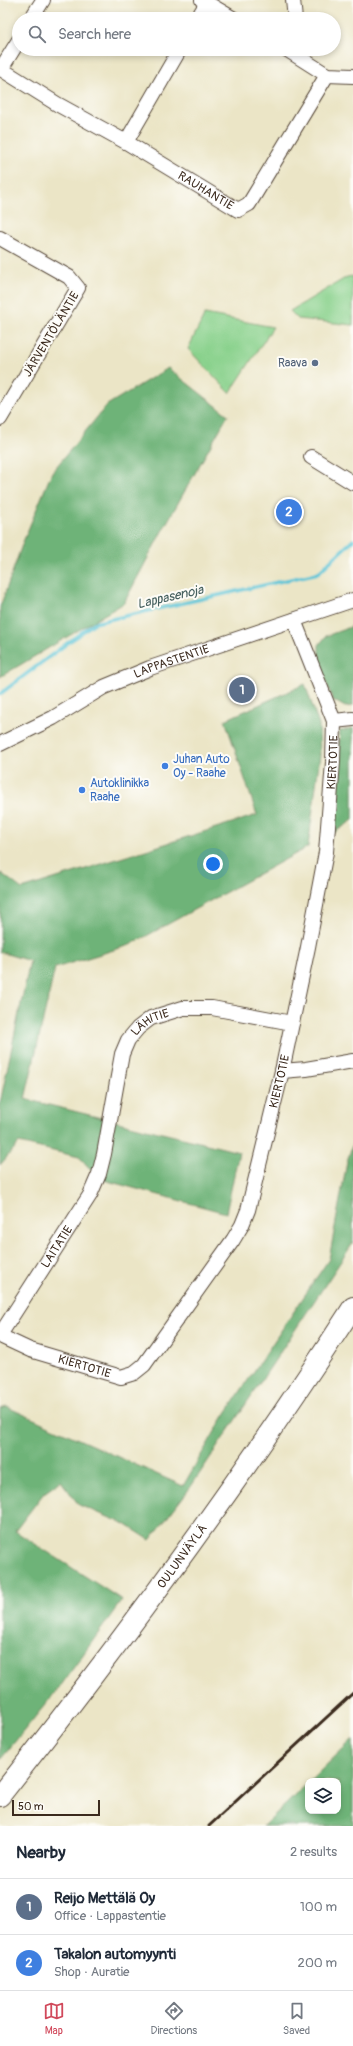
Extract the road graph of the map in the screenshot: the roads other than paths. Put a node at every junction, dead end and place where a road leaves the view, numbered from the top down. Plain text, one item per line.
1 (43, 0) edge
2 (293, 0) edge
3 (204, 2) edge
4 (35, 12) edge
5 (200, 12) edge
6 (222, 12) edge
7 (294, 12) edge
8 (12, 51) edge
9 (176, 56) edge
10 (300, 56) edge
11 (1, 68) edge
12 (327, 75) junction
13 (353, 76) edge
14 (126, 142) junction
15 (0, 238) edge
16 (0, 420) edge
17 (311, 457) dead end
18 (353, 483) edge
19 (353, 600) edge
20 (294, 620) junction
21 (353, 719) edge
22 (334, 721) junction
23 (0, 744) edge
24 (292, 1023) junction
25 (353, 1061) edge
26 (282, 1071) junction
27 (104, 1154) joint
28 (353, 1307) edge
29 (0, 1335) edge
30 (0, 1796) edge

1 - 4 street
2 - 7 street
3 - 5 street
3 - 6 street
8 - 11 street
9 - 14 street
10 - 12 street
11 - 14 street
12 - 13 street
12 - 14 street, RAUHANTIE
15 - 16 street, JÄRVENTÖLÄNTIE
17 - 18 street
19 - 20 street, LAPPASTENTIE
20 - 22 street, KIERTOTIE
20 - 23 street, LAPPASTENTIE
21 - 22 street
22 - 24 street, KIERTOTIE
24 - 26 street, KIERTOTIE
24 - 27 street, LÄHITIE
25 - 26 street
26 - 29 street, KIERTOTIE
27 - 29 street, LAITATIE
28 - 30 main road, OULUNVÄYLÄ

